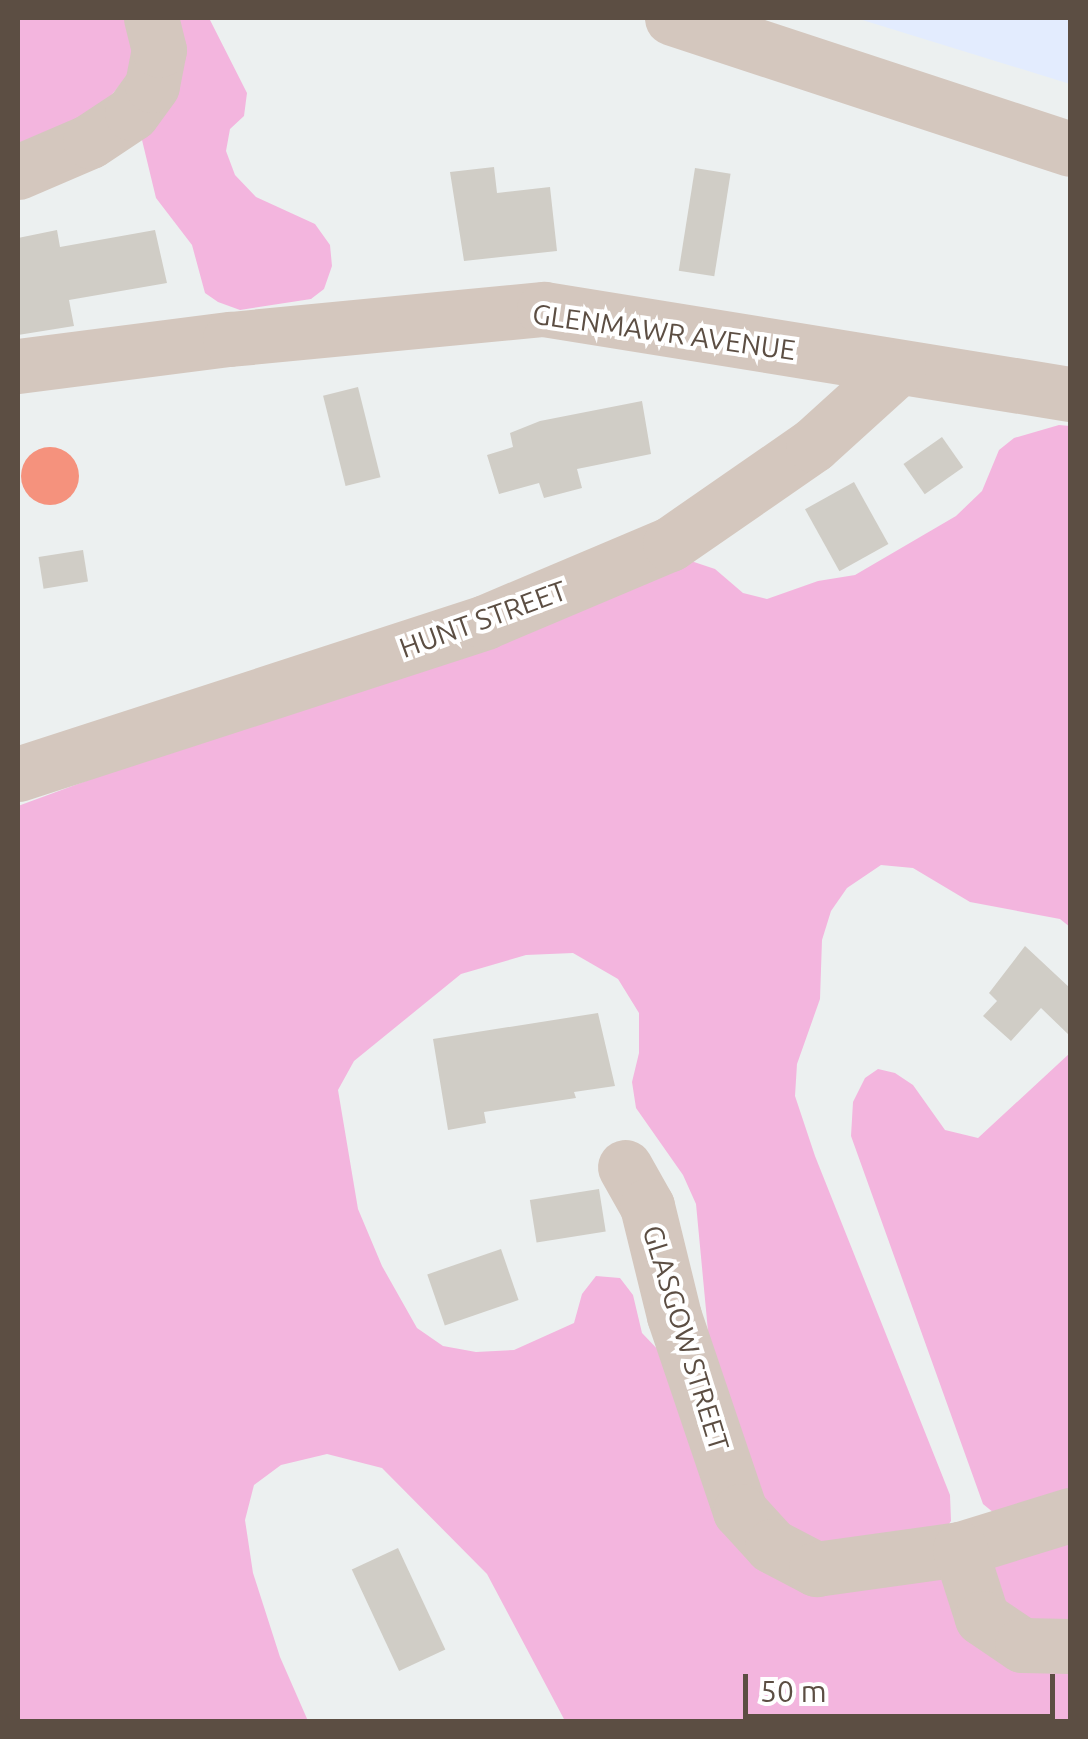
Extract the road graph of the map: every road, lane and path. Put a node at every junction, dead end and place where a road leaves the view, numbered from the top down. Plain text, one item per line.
1 (151, 18) edge
2 (672, 18) edge
3 (1070, 148) edge
4 (18, 172) edge
5 (18, 366) edge
6 (898, 368) junction
7 (1070, 394) edge
8 (18, 774) edge
9 (625, 1168) dead end
10 (1070, 1515) edge
11 (960, 1549) junction
12 (1070, 1646) edge

1 - 4 street
2 - 3 street
5 - 6 street, GLENMAWR AVENUE
6 - 7 street, GLENMAWR AVENUE
6 - 8 street, HUNT STREET
9 - 11 street, GLASGOW STREET
10 - 11 street
11 - 12 street

